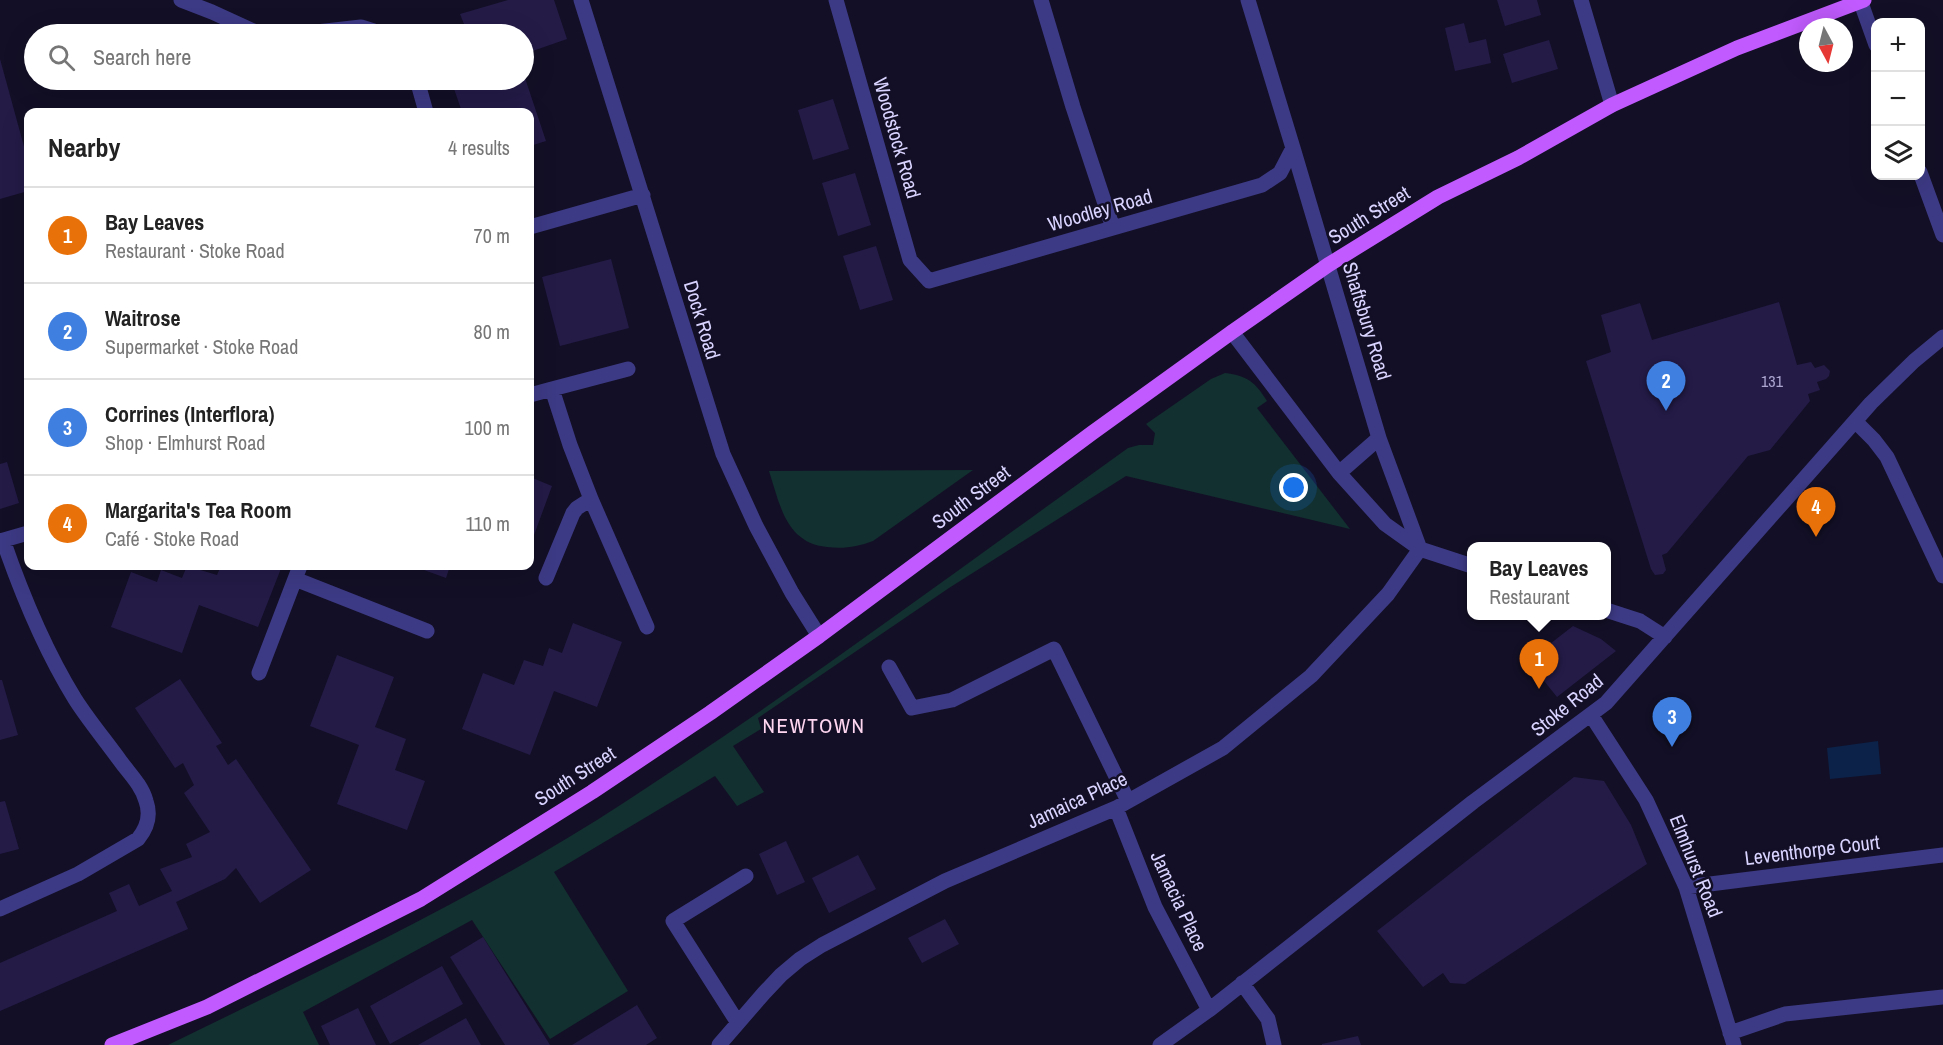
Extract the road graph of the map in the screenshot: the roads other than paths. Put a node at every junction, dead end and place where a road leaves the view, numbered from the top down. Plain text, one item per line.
1 (181, 0) edge
2 (581, 0) edge
3 (836, 0) edge
4 (1041, 0) edge
5 (1248, 0) edge
6 (1581, 0) edge
7 (1862, 0) edge
8 (238, 24) edge
9 (1871, 31) edge
10 (420, 90) edge
11 (1612, 105) junction
12 (425, 108) edge
13 (1293, 148) junction
14 (1923, 180) edge
15 (643, 195) junction
16 (534, 226) edge
17 (1113, 228) junction
18 (1943, 235) edge
19 (1328, 265) junction
20 (929, 281) joint
21 (1232, 332) junction
22 (1943, 337) edge
23 (628, 369) dead end
24 (552, 389) junction
25 (534, 394) edge
26 (1855, 421) junction
27 (1379, 438) junction
28 (1339, 473) junction
29 (591, 499) junction
30 (24, 534) edge
31 (1, 540) edge
32 (1420, 549) junction
33 (1467, 564) edge
34 (297, 572) edge
35 (1943, 576) edge
36 (546, 578) dead end
37 (1611, 612) edge
38 (647, 627) dead end
39 (427, 631) dead end
40 (819, 636) junction
41 (1665, 637) junction
42 (889, 667) dead end
43 (259, 673) dead end
44 (1591, 716) junction
45 (1122, 804) junction
46 (1943, 855) edge
47 (746, 876) dead end
48 (1686, 887) junction
49 (0, 909) edge
50 (1242, 983) junction
51 (1943, 997) edge
52 (1209, 1010) junction
53 (738, 1023) junction
54 (1732, 1039) edge
55 (112, 1045) edge
56 (719, 1045) edge
57 (1161, 1045) edge
58 (1274, 1045) edge

1 - 8 street
2 - 15 street, Dock Road
3 - 20 street, Woodstock Road
4 - 17 street
5 - 13 street, Shaftsbury Road
6 - 11 street
7 - 9 street
7 - 11 main road, South Street
10 - 12 street
11 - 19 main road, South Street
13 - 17 street, Woodley Road
13 - 19 street, Shaftsbury Road
14 - 18 street
15 - 16 street
15 - 40 street, Dock Road
17 - 20 street, Woodley Road
19 - 21 main road, South Street
19 - 27 street, Shaftsbury Road
21 - 28 street
21 - 40 main road, South Street
22 - 26 street, Stoke Road
23 - 24 street
24 - 25 street
24 - 29 street
26 - 35 street
26 - 41 street, Stoke Road
27 - 28 street
27 - 32 street, Shaftsbury Road
28 - 32 street
29 - 36 street
29 - 38 street
30 - 31 street
31 - 49 street
32 - 33 street
32 - 45 street, Jamaica Place
34 - 39 street
34 - 43 street
37 - 41 street
40 - 55 main road, South Street
41 - 44 street, Stoke Road
42 - 45 street, Jamacia Place
44 - 48 street, Elmhurst Road
44 - 50 street, Stoke Road
45 - 52 street, Jamacia Place
45 - 53 street, Jamaica Place
46 - 48 street, Leventhorpe Court
47 - 53 street
48 - 54 street, Elmhurst Road
50 - 52 street, Stoke Road
50 - 58 street
51 - 54 street
52 - 57 street, Stoke Road
53 - 56 street, Jamaica Place

